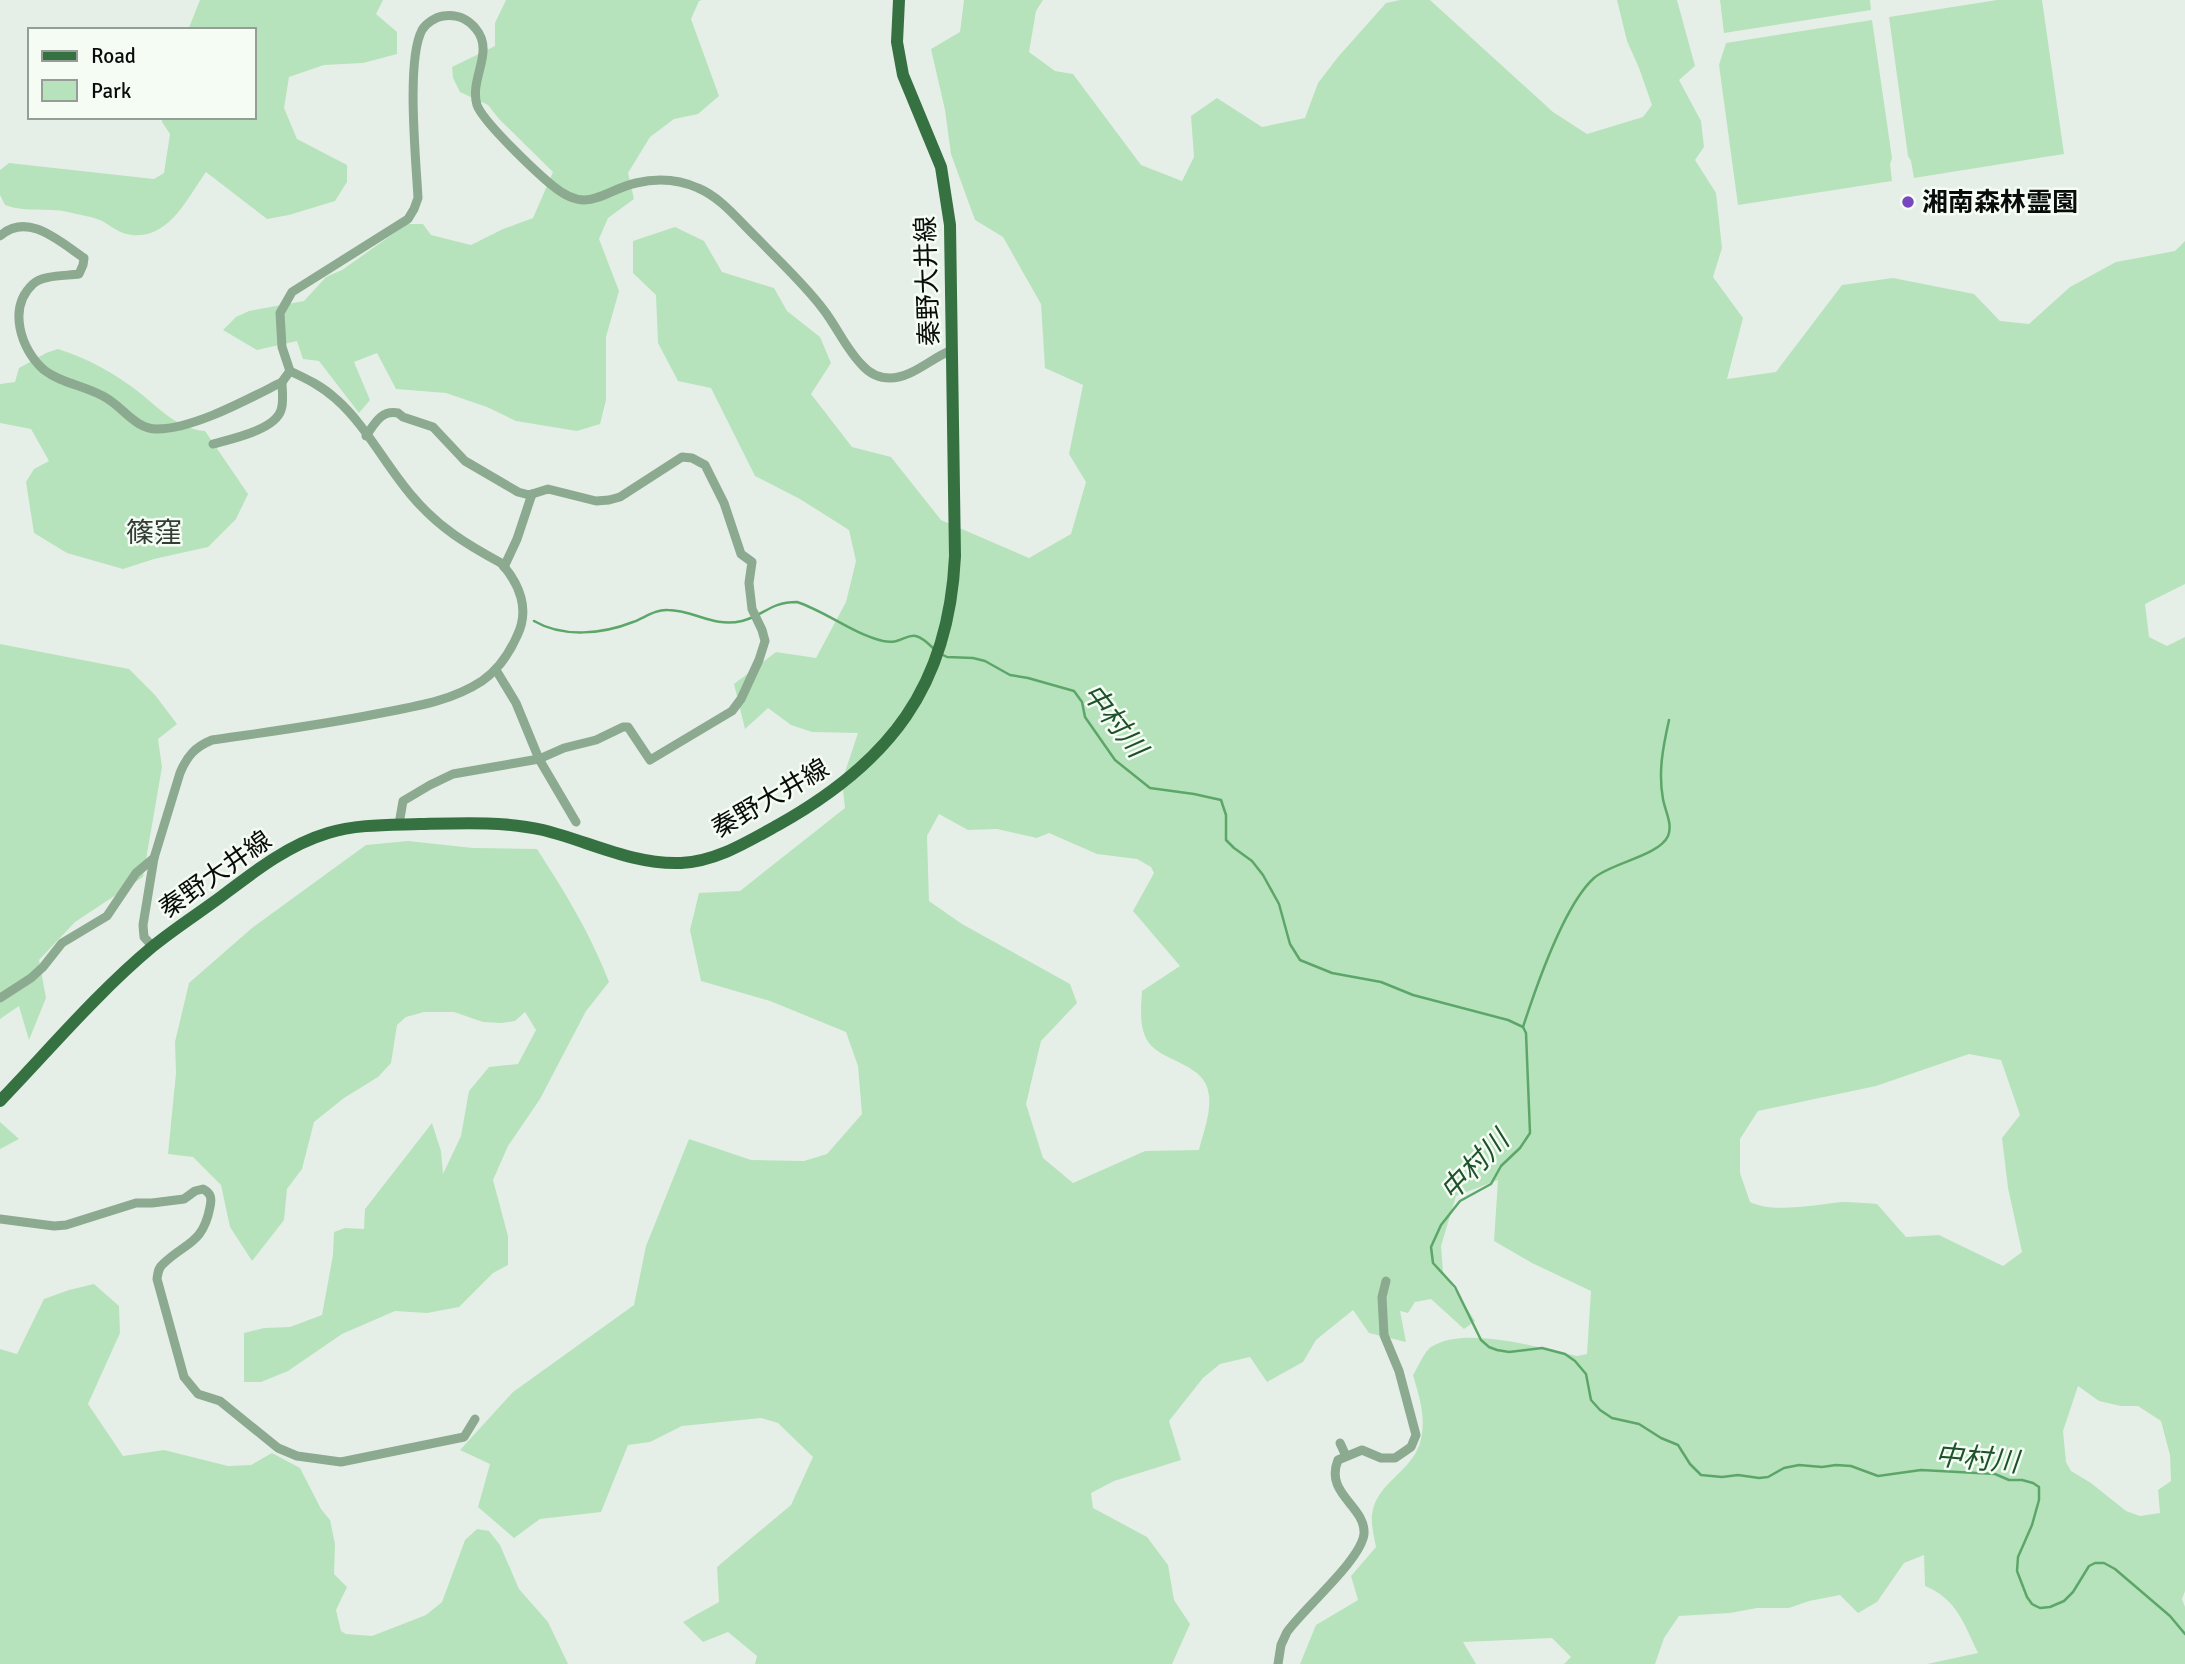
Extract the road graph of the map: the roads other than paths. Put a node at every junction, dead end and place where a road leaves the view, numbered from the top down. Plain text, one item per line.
1 (899, 0) edge
2 (0, 236) edge
3 (952, 350) junction
4 (290, 371) junction
5 (282, 382) junction
6 (366, 436) junction
7 (213, 444) dead end
8 (532, 495) junction
9 (504, 567) junction
10 (496, 670) junction
11 (539, 759) junction
12 (576, 822) dead end
13 (399, 824) junction
14 (154, 858) junction
15 (153, 947) junction
16 (0, 998) edge
17 (0, 1101) edge
18 (0, 1219) edge
19 (1386, 1281) dead end
20 (475, 1419) dead end
21 (1340, 1443) dead end
22 (1346, 1456) junction
23 (1278, 1664) edge

1 - 3 main road, 秦野大井線
2 - 5 street
3 - 4 street
3 - 13 main road, 秦野大井線
4 - 5 street
4 - 6 street
5 - 7 street
6 - 8 street
6 - 9 street
8 - 9 street
8 - 11 street
9 - 10 street
10 - 11 street
10 - 14 street
11 - 12 street
11 - 13 street
13 - 15 main road, 秦野大井線
14 - 15 street
14 - 16 street
15 - 17 main road, 秦野大井線
18 - 20 street
19 - 22 street
21 - 22 street
22 - 23 street

